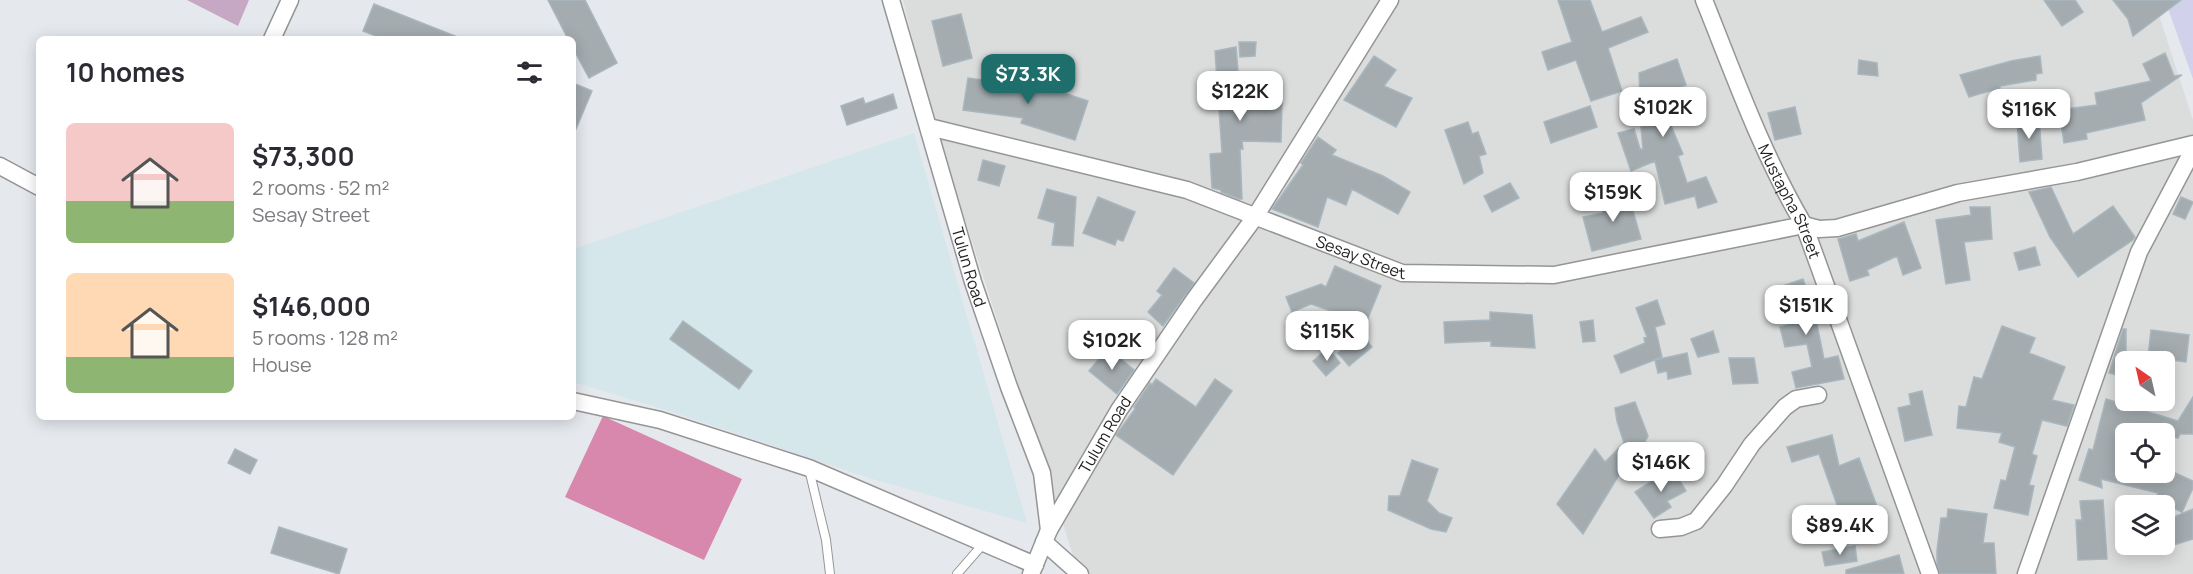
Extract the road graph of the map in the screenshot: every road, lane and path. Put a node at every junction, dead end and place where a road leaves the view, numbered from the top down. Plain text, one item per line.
1 (290, 0) edge
2 (891, 0) edge
3 (1390, 0) edge
4 (1704, 0) edge
5 (273, 36) edge
6 (929, 127) junction
7 (2193, 144) edge
8 (2193, 150) edge
9 (0, 166) edge
10 (36, 185) edge
11 (1256, 217) junction
12 (1804, 225) junction
13 (1818, 394) dead end
14 (576, 401) edge
15 (808, 468) junction
16 (1660, 529) dead end
17 (1046, 536) junction
18 (984, 543) junction
19 (1033, 570) edge
20 (830, 574) edge
21 (957, 574) edge
22 (1080, 574) edge
23 (1930, 574) edge
24 (2026, 574) edge

1 - 5 street
2 - 6 street, Tulun Road
3 - 11 street, Tulum Road
4 - 12 street, Mustapha Street
6 - 11 street, Sesay Street
6 - 17 street, Tulun Road
7 - 12 street, Sesay Street
8 - 24 street
9 - 10 street
11 - 12 street, Sesay Street
11 - 17 street, Tulum Road
12 - 23 street, Mustapha Street
13 - 16 street
14 - 15 street
15 - 18 street
15 - 20 lane
17 - 19 street, Tulum Road
17 - 22 street
18 - 19 street
18 - 21 lane

